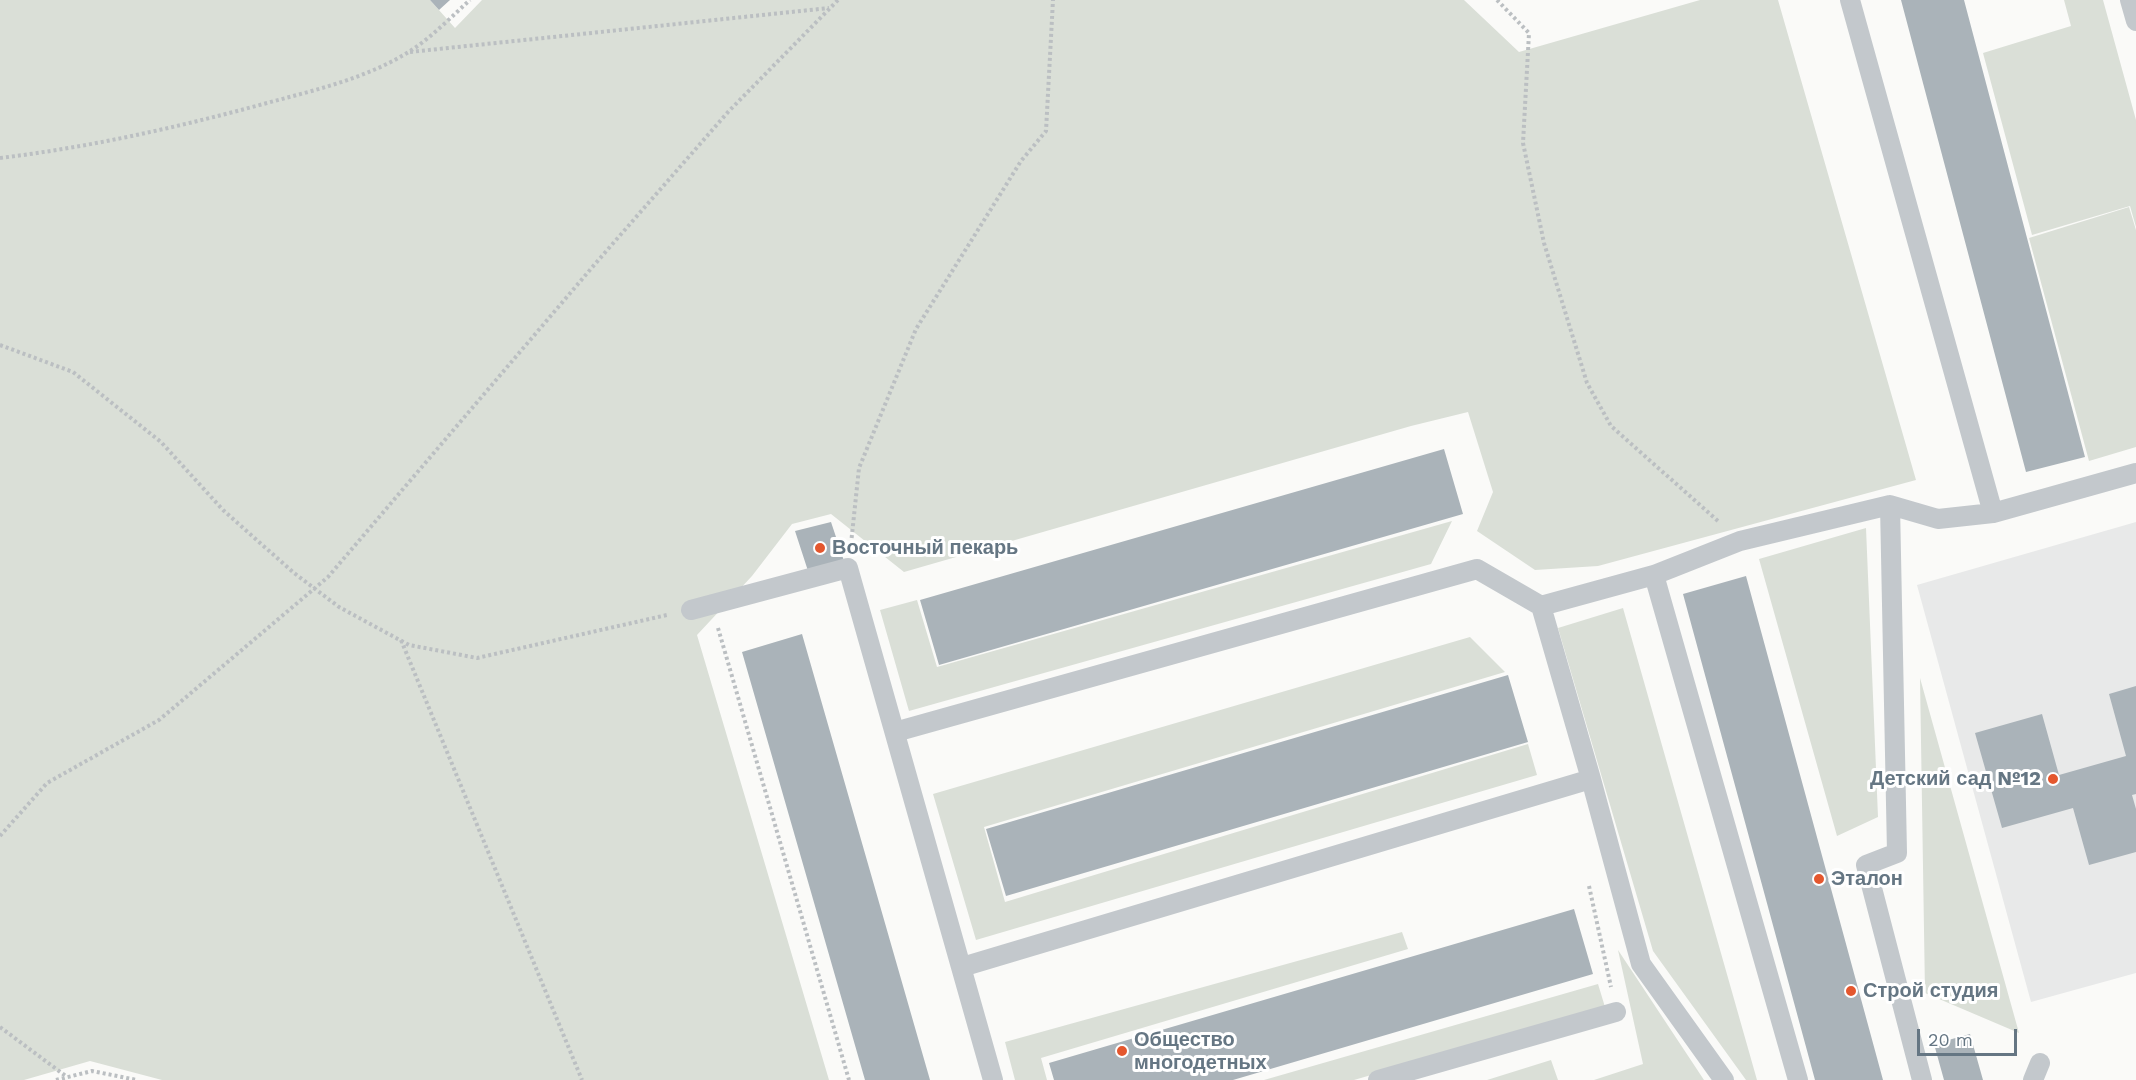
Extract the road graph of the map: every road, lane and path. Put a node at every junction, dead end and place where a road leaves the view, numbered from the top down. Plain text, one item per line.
1 (470, 0) edge
2 (837, 0) edge
3 (1053, 0) edge
4 (1497, 0) edge
5 (1850, 0) edge
6 (2130, 0) edge
7 (830, 8) junction
8 (2136, 21) edge
9 (407, 53) junction
10 (0, 158) edge
11 (0, 345) edge
12 (2136, 473) edge
13 (1890, 506) junction
14 (1993, 513) junction
15 (1740, 541) junction
16 (848, 568) junction
17 (1654, 575) junction
18 (315, 588) junction
19 (711, 605) junction
20 (1541, 606) junction
21 (691, 610) joint
22 (401, 640) junction
23 (895, 732) junction
24 (1591, 779) junction
25 (0, 836) edge
26 (1597, 925) dead end
27 (1605, 960) dead end
28 (962, 967) junction
29 (1616, 1012) dead end
30 (0, 1027) edge
31 (67, 1077) junction
32 (56, 1080) edge
33 (137, 1080) edge
34 (582, 1080) edge
35 (849, 1080) edge
36 (993, 1080) edge
37 (1378, 1080) edge
38 (1724, 1080) edge
39 (1798, 1080) edge
40 (1922, 1080) edge

1 - 9 path
2 - 7 path
3 - 16 path
4 - 15 path
5 - 14 lane
6 - 8 lane
7 - 9 path
7 - 18 path
9 - 10 path
11 - 18 path
12 - 14 lane
13 - 14 lane
13 - 15 lane
13 - 40 lane
15 - 17 lane
16 - 19 lane
16 - 23 lane
17 - 20 lane
17 - 39 lane
18 - 22 path
18 - 25 path
19 - 21 lane
19 - 35 path
20 - 23 lane
20 - 24 lane
21 - 22 path
22 - 34 path
23 - 28 lane
24 - 28 lane
24 - 38 lane
26 - 27 path
28 - 36 lane
29 - 37 lane
30 - 31 path
31 - 32 path
31 - 33 path

